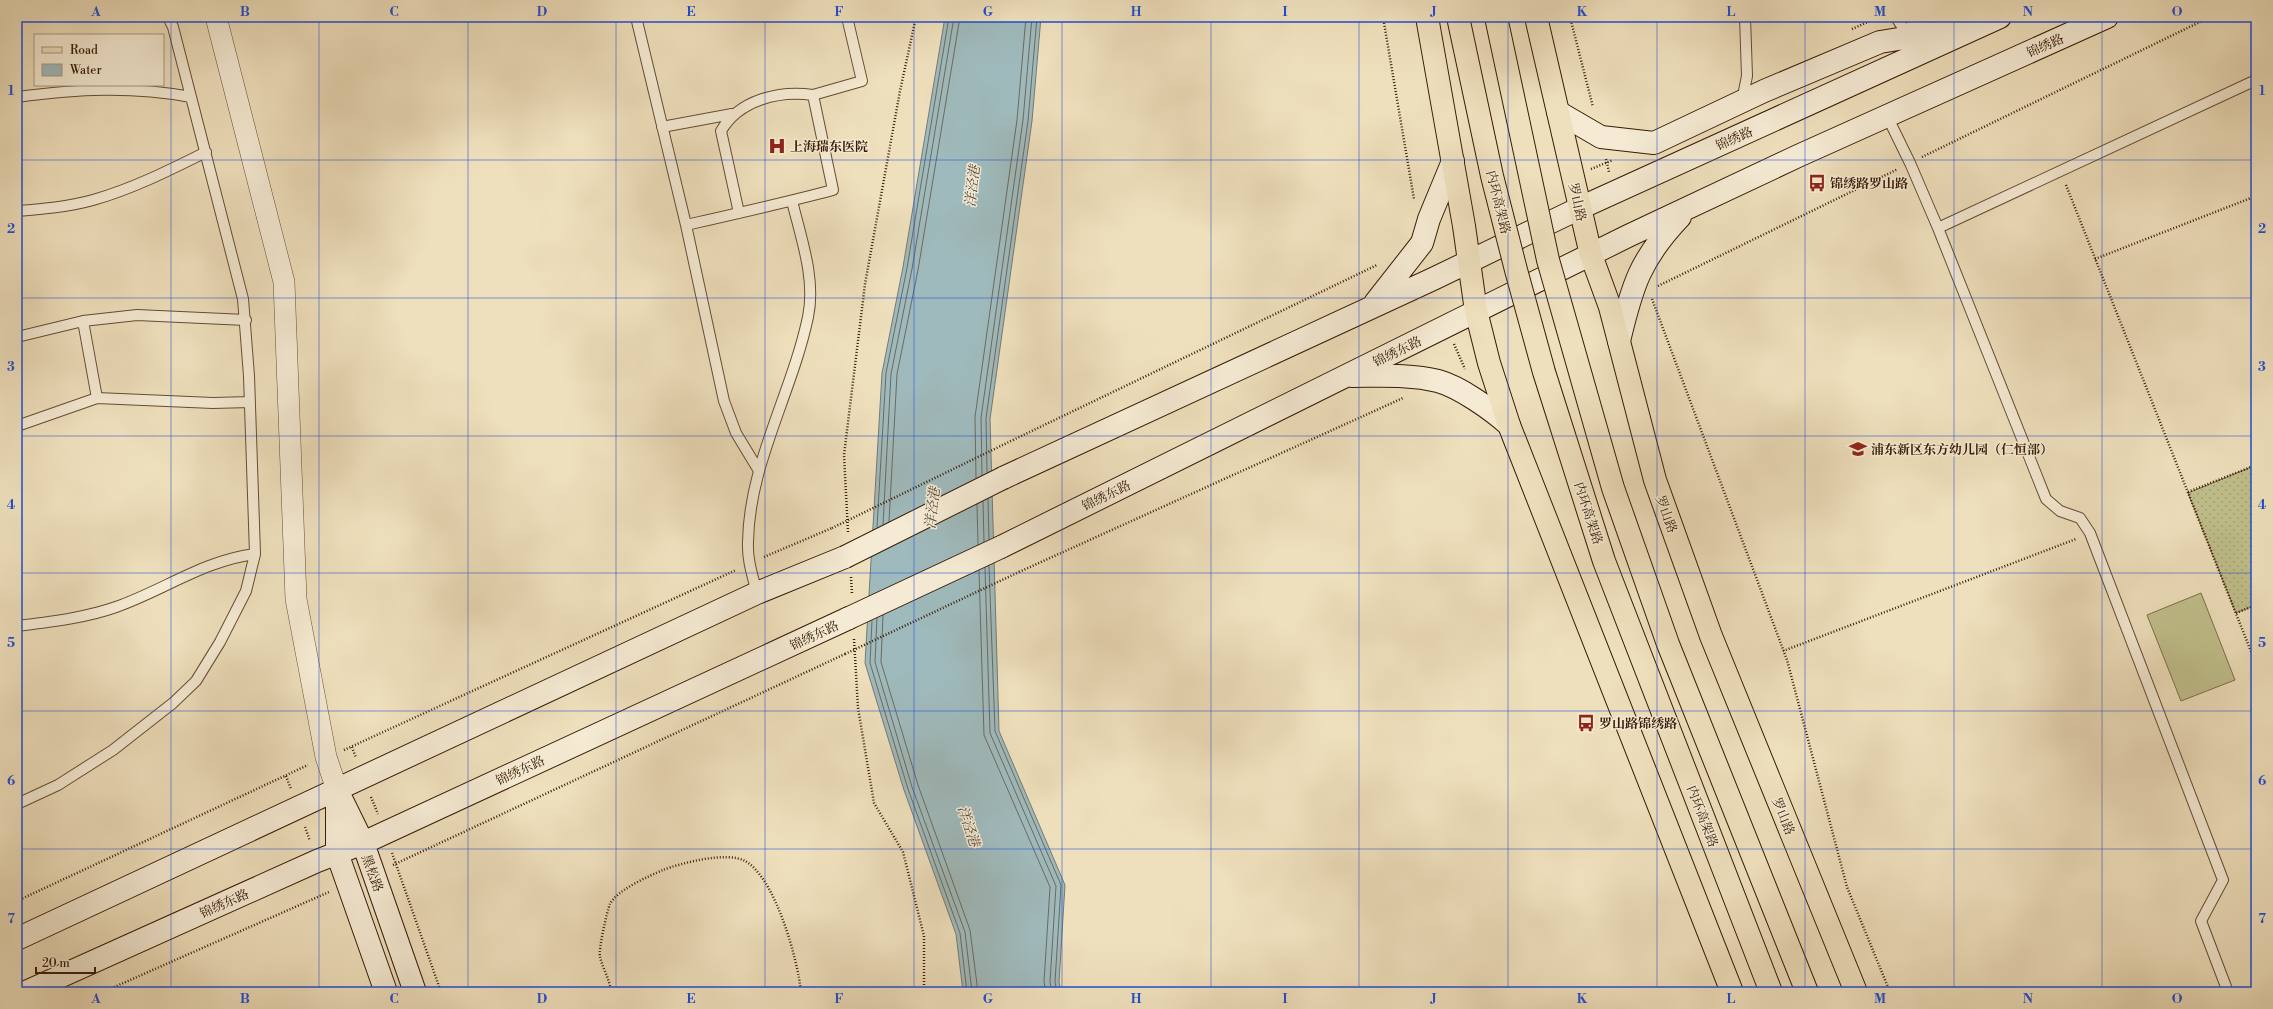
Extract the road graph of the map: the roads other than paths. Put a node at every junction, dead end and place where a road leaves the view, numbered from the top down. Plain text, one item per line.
1 (168, 17) edge
2 (216, 17) edge
3 (636, 17) edge
4 (847, 17) edge
5 (1427, 17) edge
6 (1458, 17) edge
7 (1496, 17) edge
8 (1536, 17) edge
9 (1744, 17) edge
10 (1896, 17) edge
11 (1933, 17) edge
12 (2107, 17) edge
13 (1991, 21) edge
14 (1904, 30) junction
15 (1880, 42) junction
16 (2256, 80) edge
17 (813, 95) junction
18 (17, 97) edge
19 (191, 97) junction
20 (1742, 101) junction
21 (1558, 112) junction
22 (732, 114) junction
23 (1886, 116) junction
24 (712, 118) junction
25 (662, 127) junction
26 (720, 131) junction
27 (206, 152) junction
28 (1453, 160) junction
29 (792, 201) junction
30 (1580, 208) junction
31 (1689, 208) junction
32 (17, 211) edge
33 (740, 213) junction
34 (686, 225) junction
35 (1938, 228) junction
36 (1591, 255) junction
37 (1469, 260) junction
38 (1372, 307) junction
39 (1476, 311) junction
40 (246, 320) junction
41 (83, 321) junction
42 (17, 337) edge
43 (1619, 341) junction
44 (1347, 376) junction
45 (97, 398) junction
46 (250, 402) junction
47 (1509, 425) junction
48 (17, 426) edge
49 (759, 471) junction
50 (255, 554) junction
51 (757, 593) junction
52 (17, 626) edge
53 (337, 790) junction
54 (17, 804) edge
55 (363, 843) junction
56 (337, 853) junction
57 (17, 939) edge
58 (26, 992) edge
59 (386, 992) edge
60 (415, 992) edge
61 (1732, 992) edge
62 (1771, 992) edge
63 (1807, 992) edge
64 (1856, 992) edge
65 (2228, 992) edge

1 - 19 lane
2 - 53 street, 黑松路
3 - 25 lane
4 - 17 lane
5 - 28 main road
6 - 62 main road, 内环高架路, bridge
7 - 63 main road, bridge
8 - 21 main road, 罗山路
9 - 20 lane
10 - 14 lane
11 - 14 lane
12 - 23 main road, 锦绣路
13 - 15 main road
13 - 30 main road, 锦绣路
14 - 15 lane
15 - 20 main road
16 - 35 lane
17 - 22 lane
17 - 29 lane
18 - 19 lane
19 - 27 lane
20 - 21 main road
21 - 30 main road, 罗山路
22 - 24 lane
22 - 26 lane
23 - 31 main road, 锦绣路
23 - 35 lane
24 - 25 lane
24 - 26 lane
25 - 34 lane
26 - 33 lane
27 - 32 lane
27 - 40 lane
28 - 37 main road
28 - 38 main road
29 - 33 lane
29 - 49 lane
30 - 36 main road, 罗山路
30 - 37 main road, 锦绣路
31 - 36 main road, 锦绣路
31 - 43 main road
33 - 34 lane
34 - 49 lane
35 - 65 lane
36 - 39 main road, 锦绣东路
36 - 43 main road, 罗山路
37 - 38 main road
37 - 39 main road
38 - 51 main road, bridge
39 - 44 main road, 锦绣东路
39 - 47 main road
40 - 41 lane
40 - 46 lane
41 - 42 lane
41 - 45 lane
43 - 64 main road, 罗山路
44 - 47 main road
44 - 55 main road, 锦绣东路, bridge
45 - 46 lane
45 - 48 lane
46 - 50 lane
47 - 61 main road
49 - 51 lane
50 - 52 lane
50 - 54 lane
51 - 53 main road
53 - 55 main road, 黑松路
53 - 56 main road
53 - 57 main road
55 - 56 main road, 锦绣东路
55 - 60 main road, 黑松路
56 - 58 main road, 锦绣东路
56 - 59 main road

